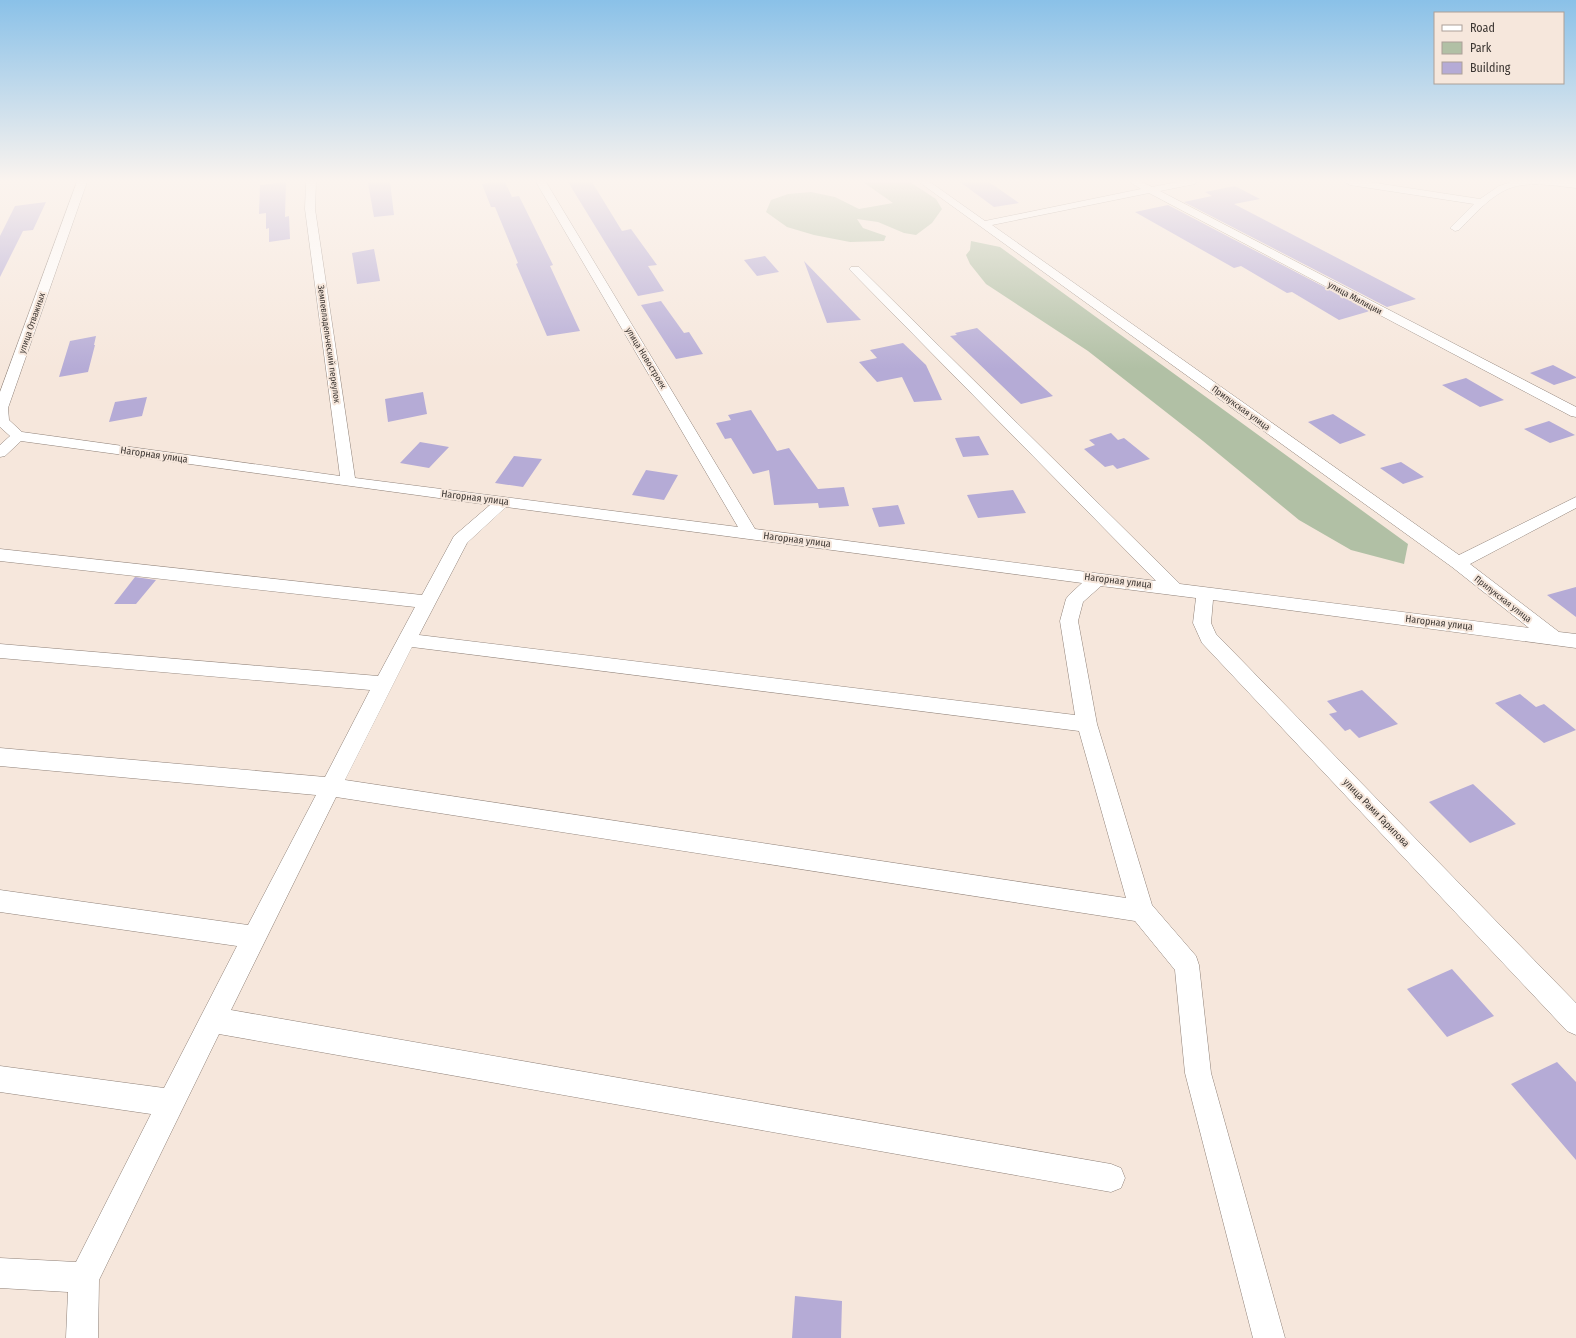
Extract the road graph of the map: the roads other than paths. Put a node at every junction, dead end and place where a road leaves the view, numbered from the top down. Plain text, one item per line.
1 (60, 244) edge
2 (315, 244) edge
3 (578, 244) edge
4 (1012, 244) edge
5 (1255, 244) edge
6 (855, 269) dead end
7 (1575, 411) edge
8 (18, 436) junction
9 (0, 453) edge
10 (348, 482) junction
11 (503, 502) junction
12 (1576, 502) edge
13 (750, 534) junction
14 (0, 555) edge
15 (1458, 563) junction
16 (1098, 579) junction
17 (1175, 589) junction
18 (1205, 593) junction
19 (427, 602) junction
20 (1555, 639) junction
21 (407, 640) junction
22 (1576, 641) edge
23 (0, 651) edge
24 (383, 684) junction
25 (1087, 724) junction
26 (0, 757) edge
27 (331, 787) junction
28 (0, 901) edge
29 (1142, 911) junction
30 (254, 937) junction
31 (213, 1020) junction
32 (1576, 1022) edge
33 (0, 1079) edge
34 (172, 1103) junction
35 (1112, 1178) dead end
36 (0, 1272) edge
37 (84, 1278) junction
38 (82, 1338) edge
39 (1270, 1338) edge

1 - 8 street, улица Отважных
2 - 10 street, Землевладельческий переулок
3 - 13 street, улица Новостроек
4 - 15 street, Прилукская улица
5 - 7 street, улица Милиции
6 - 17 street
8 - 9 street
8 - 10 street, Нагорная улица
10 - 11 street, Нагорная улица
11 - 13 street, Нагорная улица
11 - 19 street
12 - 15 street
13 - 16 street, Нагорная улица
14 - 19 street
15 - 20 street, Прилукская улица
16 - 17 street, Нагорная улица
16 - 25 street
17 - 18 street, Нагорная улица
18 - 20 street, Нагорная улица
18 - 32 street, улица Рами Гарипова
19 - 21 street
20 - 22 street, Нагорная улица
21 - 24 street
21 - 25 street
23 - 24 street
24 - 27 street
25 - 29 street
26 - 27 street
27 - 29 street
27 - 30 street
28 - 30 street
29 - 39 street
30 - 31 street
31 - 34 street
31 - 35 street
33 - 34 street
34 - 37 street
36 - 37 street
37 - 38 street

